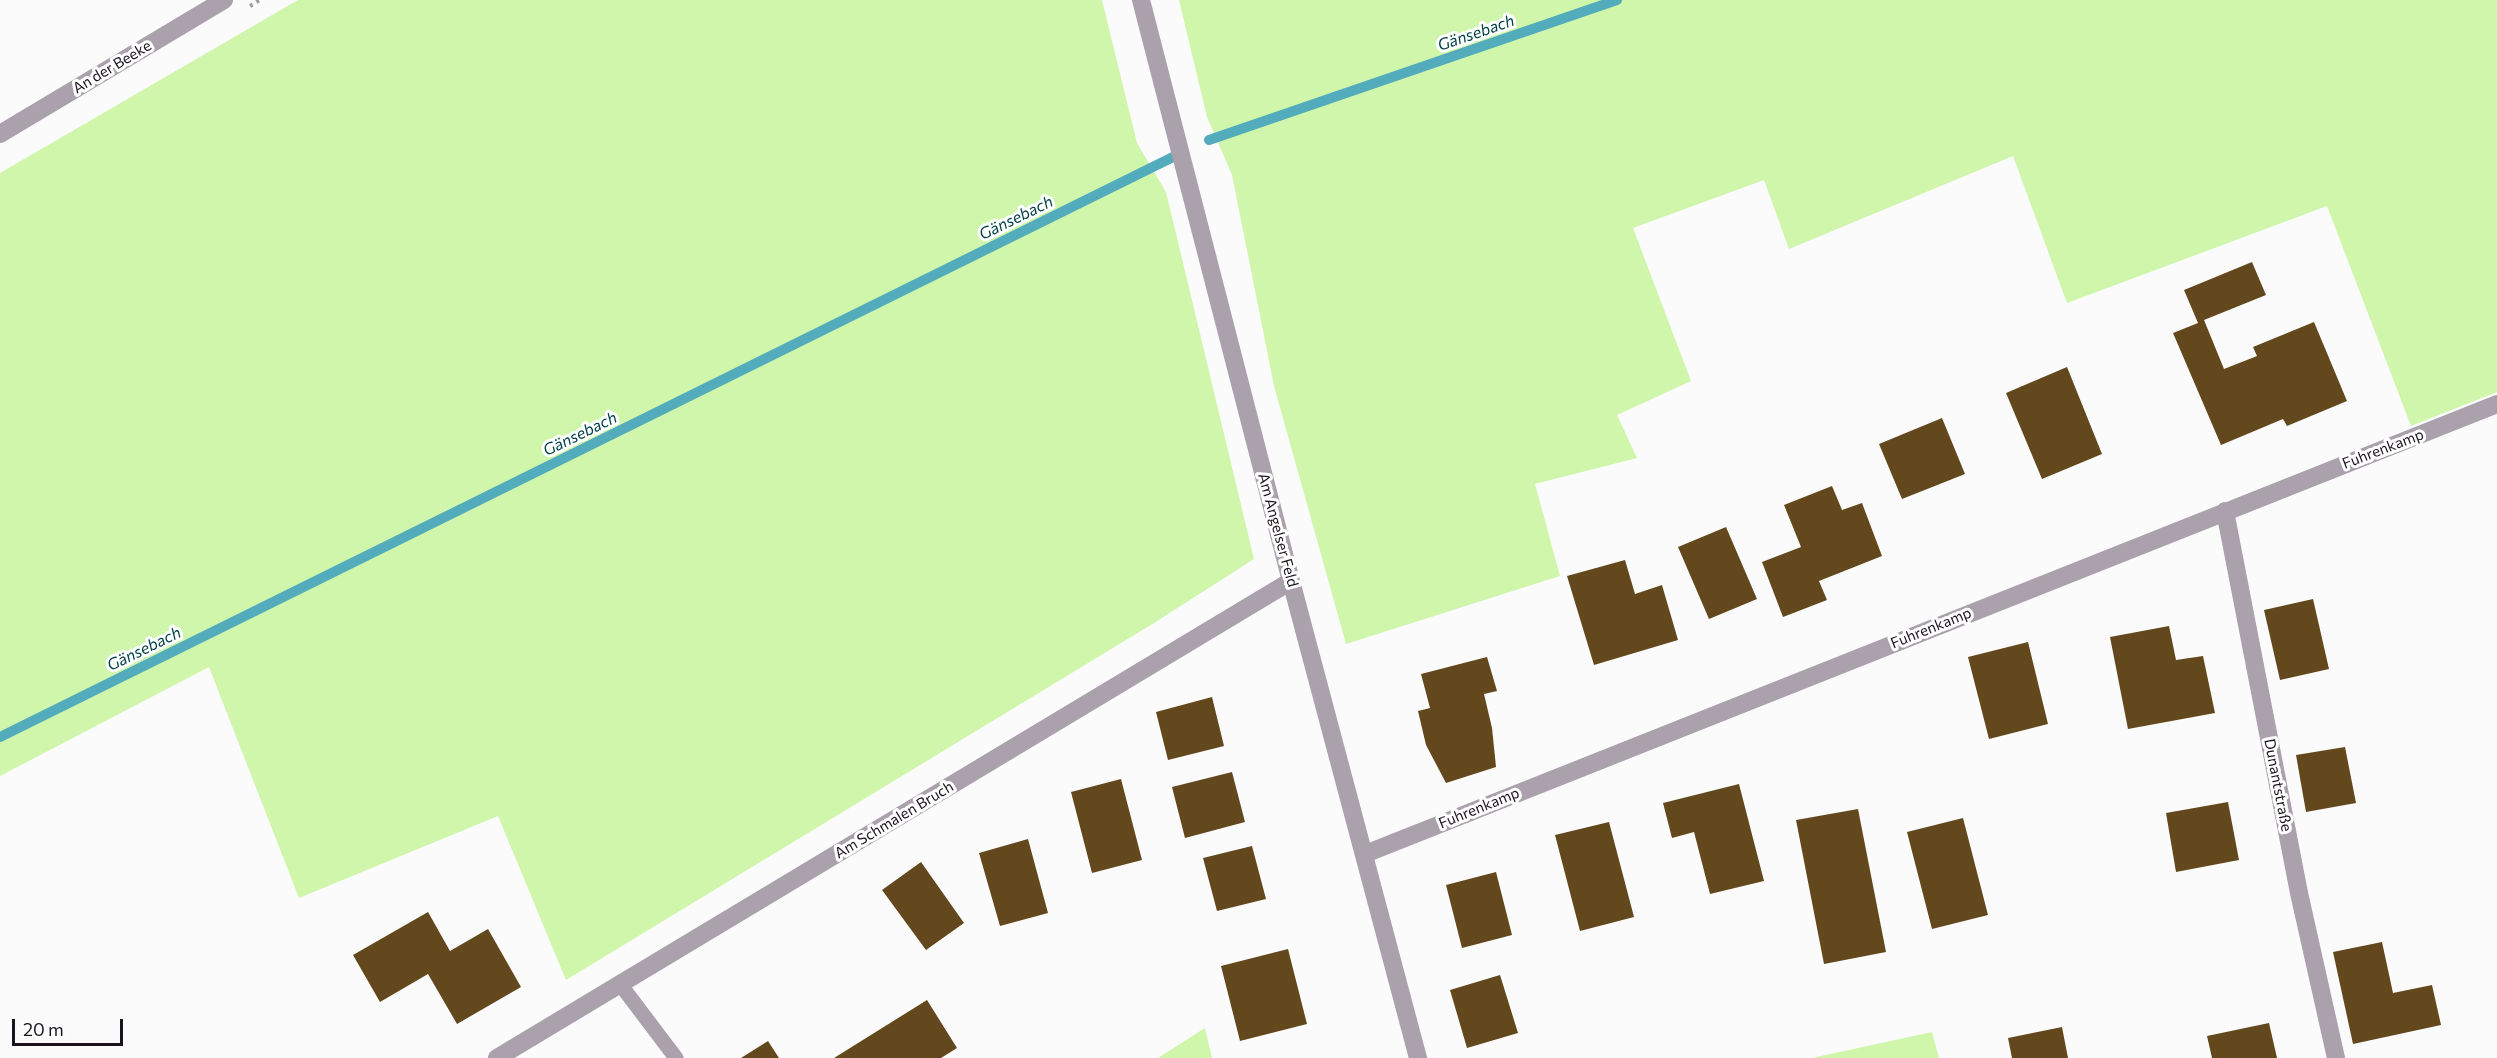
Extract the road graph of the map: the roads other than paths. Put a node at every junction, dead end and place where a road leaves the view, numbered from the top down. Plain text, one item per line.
1 (224, 0) edge
2 (1141, 0) edge
3 (0, 134) edge
4 (2497, 404) edge
5 (2225, 511) junction
6 (1291, 581) junction
7 (1365, 854) junction
8 (620, 984) junction
9 (497, 1058) edge
10 (676, 1058) edge
11 (1418, 1058) edge
12 (2336, 1058) edge

1 - 3 street, An der Beeke
2 - 6 street, Am Angelser Feld
4 - 5 street, Fuhrenkamp
5 - 7 street, Fuhrenkamp
5 - 12 street, Dunantstraße
6 - 7 street, Am Angelser Feld
6 - 8 street, Am Schmalen Bruch
7 - 11 street, Am Angelser Feld
8 - 9 street, Am Schmalen Bruch
8 - 10 lane

